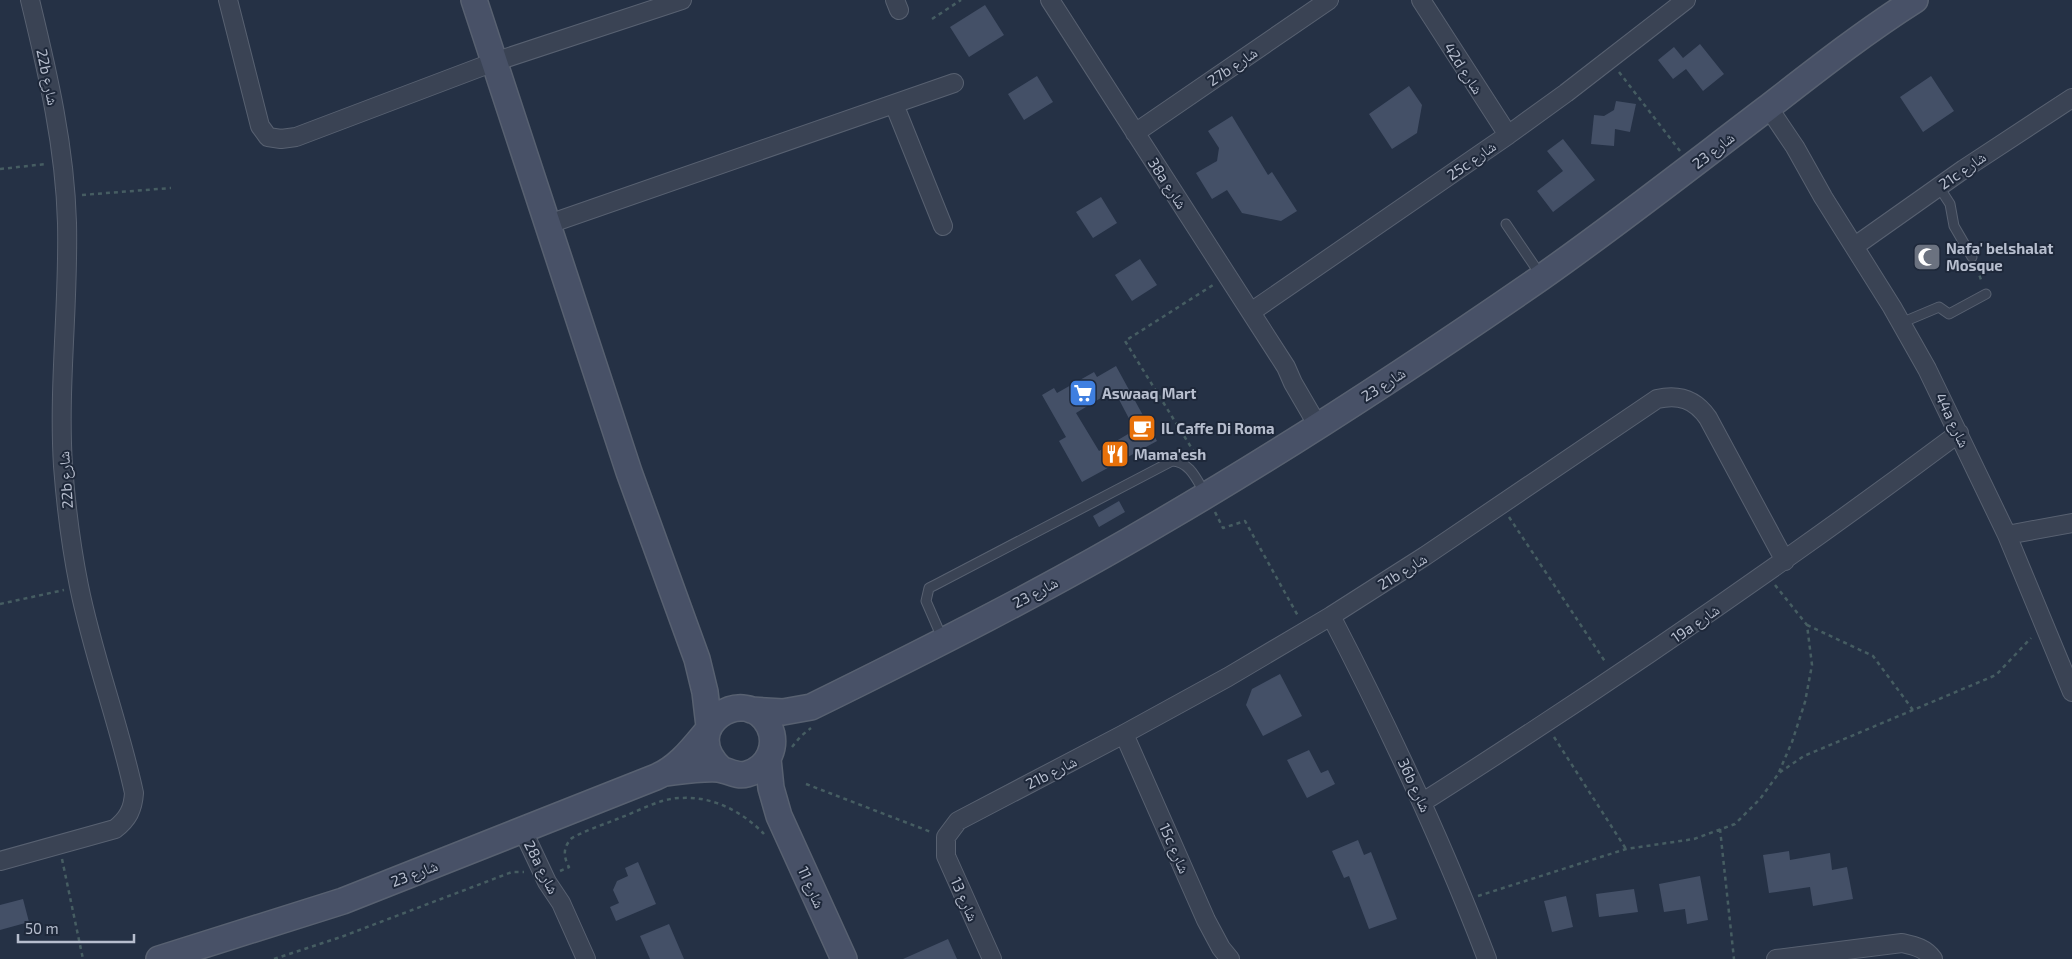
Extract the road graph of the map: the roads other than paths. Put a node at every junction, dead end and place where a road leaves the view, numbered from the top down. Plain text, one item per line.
1 (30, 0) edge
2 (228, 0) edge
3 (474, 0) edge
4 (682, 0) edge
5 (1050, 0) edge
6 (1329, 0) edge
7 (1421, 0) edge
8 (1916, 0) edge
9 (1681, 2) edge
10 (494, 62) junction
11 (954, 83) dead end
12 (2072, 98) edge
13 (894, 104) junction
14 (1762, 111) junction
15 (1135, 132) junction
16 (1508, 135) junction
17 (1939, 186) junction
18 (1506, 224) dead end
19 (546, 225) junction
20 (943, 226) dead end
21 (1855, 246) junction
22 (1972, 256) road end
23 (1542, 277) junction
24 (1986, 294) road end
25 (1251, 312) junction
26 (1901, 323) junction
27 (1324, 423) junction
28 (1959, 432) junction
29 (1211, 492) junction
30 (2072, 523) edge
31 (2007, 535) junction
32 (1785, 561) junction
33 (1331, 616) junction
34 (943, 641) junction
35 (697, 659) junction
36 (2072, 692) edge
37 (813, 705) junction
38 (745, 709) junction
39 (708, 728) junction
40 (1124, 734) junction
41 (777, 751) junction
42 (729, 772) junction
43 (665, 773) junction
44 (1423, 802) junction
45 (784, 827) junction
46 (530, 828) junction
47 (946, 837) joint
48 (0, 861) edge
49 (1930, 956) edge
50 (159, 959) edge
51 (586, 959) edge
52 (844, 959) edge
53 (992, 959) edge
54 (1230, 959) edge
55 (1488, 959) edge
56 (1776, 959) edge

1 - 48 street, 22b شارع
2 - 10 street
3 - 10 street
4 - 10 street
5 - 15 street, 38a شارع
6 - 15 street, 27b شارع
7 - 16 street, 42d شارع
8 - 14 street, شارع 23
9 - 16 street, 25c شارع
10 - 19 street
11 - 13 street
12 - 17 street, 21c شارع
13 - 19 street
13 - 20 street
14 - 21 street, 44a شارع
14 - 23 street, شارع 23
15 - 25 street, 38a شارع
16 - 25 street, 25c شارع
17 - 21 street, 21c شارع
17 - 22 lane
18 - 23 lane
19 - 35 street
21 - 26 street, 44a شارع
23 - 27 street, شارع 23
24 - 26 lane
25 - 27 street, 38a شارع
26 - 28 street, 44a شارع
27 - 29 street, شارع 23
28 - 31 street, 44a شارع
28 - 32 street, 19a شارع
29 - 34 street, شارع 23
29 - 34 lane
30 - 31 street
31 - 36 street, 44a شارع
32 - 33 street, 21b شارع
32 - 44 street, 19a شارع
33 - 40 street, 21b شارع
33 - 44 street, 36b شارع
34 - 37 street, شارع 23
35 - 38 street
35 - 39 street
37 - 38 street, شارع 23
37 - 41 street, شارع 23
38 - 39 street
38 - 41 street
39 - 42 street
39 - 43 street, شارع 23
40 - 47 street, 21b شارع
40 - 54 street, 15c شارع
41 - 42 street
41 - 45 street, شارع 11
42 - 43 street, شارع 23
42 - 45 street, شارع 11
43 - 46 street, شارع 23
44 - 55 street, 36b شارع
45 - 52 street, شارع 11
46 - 50 street, شارع 23
46 - 51 street, 28a شارع
47 - 53 street, شارع 13
49 - 56 street

